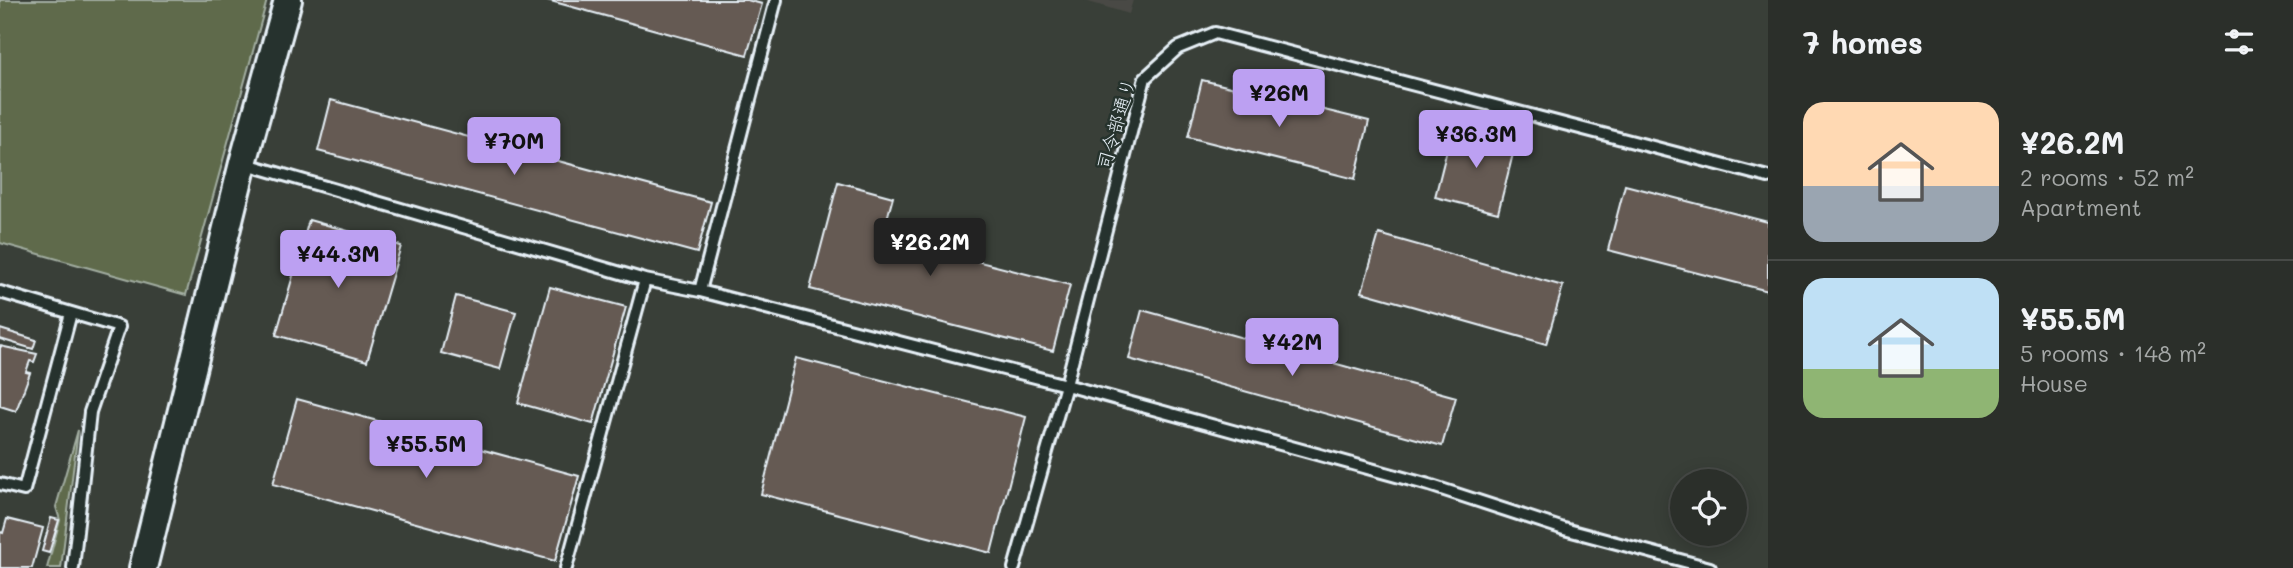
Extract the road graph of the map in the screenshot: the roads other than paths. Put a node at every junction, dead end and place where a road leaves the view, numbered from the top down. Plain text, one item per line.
1 (288, 0) edge
2 (776, 0) edge
3 (243, 163) junction
4 (1768, 177) edge
5 (645, 280) junction
6 (700, 291) junction
7 (0, 292) edge
8 (71, 313) junction
9 (1066, 385) junction
10 (0, 484) edge
11 (73, 568) edge
12 (143, 568) edge
13 (566, 568) edge
14 (1014, 568) edge
15 (1710, 568) edge

1 - 3 street
2 - 6 lane
3 - 5 lane
3 - 12 street
4 - 9 lane, 司令部通り
5 - 6 lane
5 - 13 lane
6 - 9 lane
7 - 8 lane
8 - 10 lane
8 - 11 lane
9 - 14 lane, 司令部通り
9 - 15 lane

